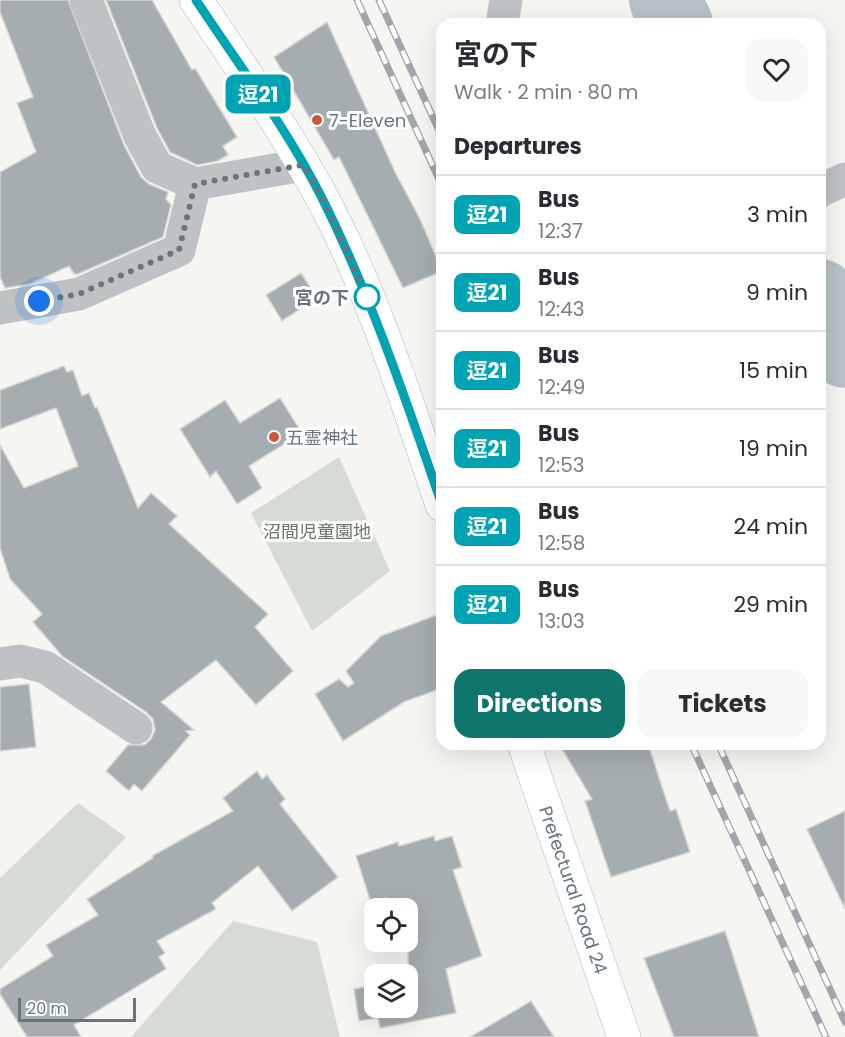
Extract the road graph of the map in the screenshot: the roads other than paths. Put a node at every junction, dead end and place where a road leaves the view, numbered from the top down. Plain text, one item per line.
1 (86, 0) edge
2 (196, 0) edge
3 (506, 0) edge
4 (503, 18) edge
5 (303, 165) junction
6 (845, 179) edge
7 (195, 184) junction
8 (826, 188) edge
9 (0, 308) edge
10 (436, 488) edge
11 (0, 664) edge
12 (136, 728) dead end
13 (526, 750) edge
14 (624, 1037) edge

1 - 7 street
2 - 5 main road
3 - 4 street
5 - 7 street
5 - 10 main road
6 - 8 street
7 - 9 street
11 - 12 street
13 - 14 main road, Prefectural Road 24

